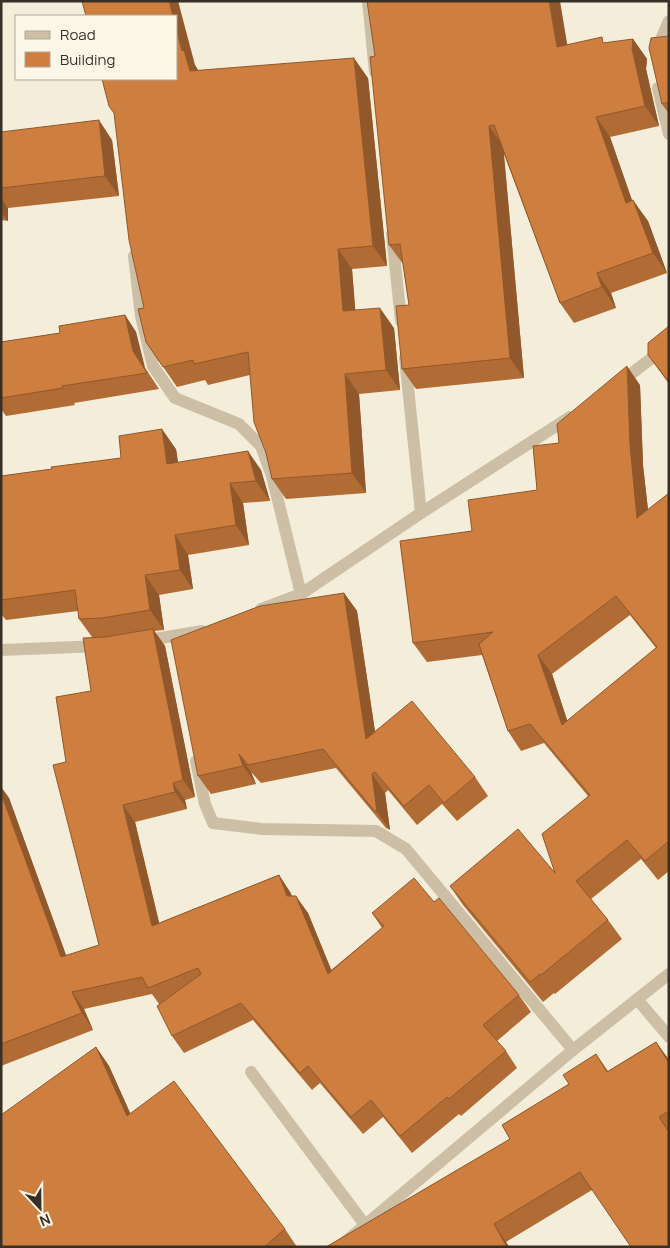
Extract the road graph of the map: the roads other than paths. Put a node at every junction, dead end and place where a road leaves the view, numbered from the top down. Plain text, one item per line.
1 (368, 1) edge
2 (669, 21) edge
3 (669, 48) edge
4 (656, 51) junction
5 (376, 80) edge
6 (669, 134) edge
7 (390, 218) edge
8 (132, 240) edge
9 (669, 345) edge
10 (609, 390) edge
11 (577, 412) edge
12 (420, 513) junction
13 (301, 594) junction
14 (248, 614) edge
15 (213, 628) edge
16 (134, 642) edge
17 (116, 646) edge
18 (1, 650) edge
19 (194, 748) edge
20 (669, 974) edge
21 (637, 999) junction
22 (669, 1037) edge
23 (573, 1050) junction
24 (251, 1072) dead end
25 (365, 1225) junction
26 (339, 1247) edge

1 - 5 street
2 - 4 street
3 - 4 street
4 - 6 street
7 - 12 street
8 - 13 street
9 - 10 street
11 - 12 street
12 - 13 street
13 - 14 street
15 - 16 street
17 - 18 street
19 - 23 street
20 - 21 street
21 - 22 street
21 - 23 street
23 - 25 street
24 - 25 street
25 - 26 street

